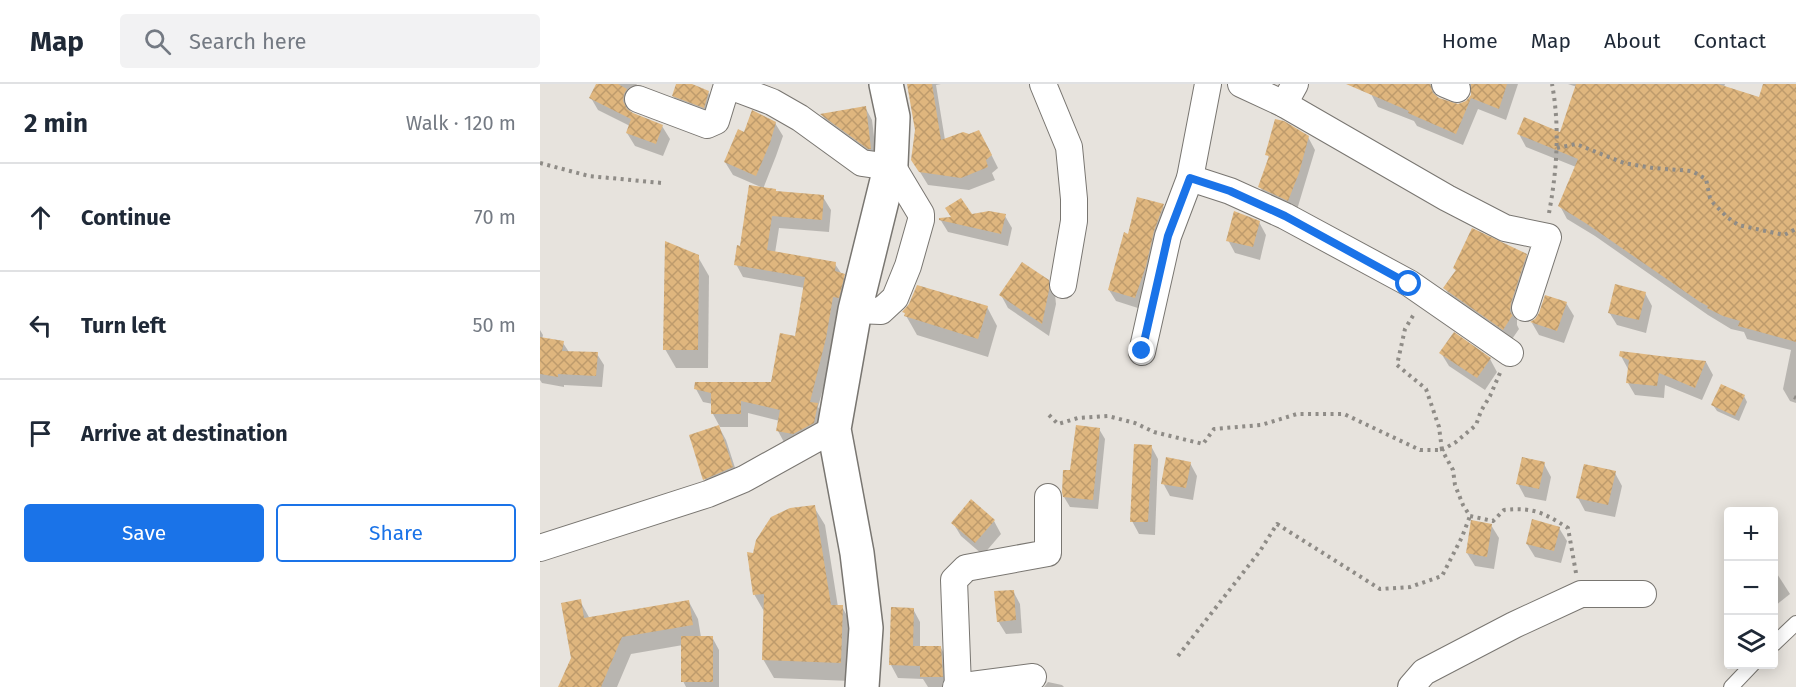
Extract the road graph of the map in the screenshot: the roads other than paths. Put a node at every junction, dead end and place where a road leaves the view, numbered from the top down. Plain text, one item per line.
1 (886, 84) edge
2 (1043, 84) edge
3 (1208, 84) edge
4 (1241, 84) edge
5 (725, 85) edge
6 (1290, 94) edge
7 (638, 99) dead end
8 (891, 164) junction
9 (1190, 178) junction
10 (1063, 285) dead end
11 (1525, 308) dead end
12 (1142, 351) dead end
13 (1510, 352) road end
14 (834, 429) junction
15 (1048, 496) dead end
16 (540, 548) edge
17 (1643, 594) dead end
18 (1796, 623) edge
19 (1778, 639) edge
20 (1748, 669) edge
21 (1032, 677) dead end
22 (862, 687) edge
23 (957, 687) edge
24 (1411, 687) edge
25 (1731, 687) edge

1 - 8 street
2 - 10 street
3 - 9 street
4 - 6 street
5 - 7 street
5 - 8 street
6 - 11 street
8 - 14 street
9 - 12 street
9 - 13 street
14 - 16 street
14 - 22 street
15 - 23 street
17 - 24 street
18 - 19 lane
20 - 25 lane
21 - 23 street

